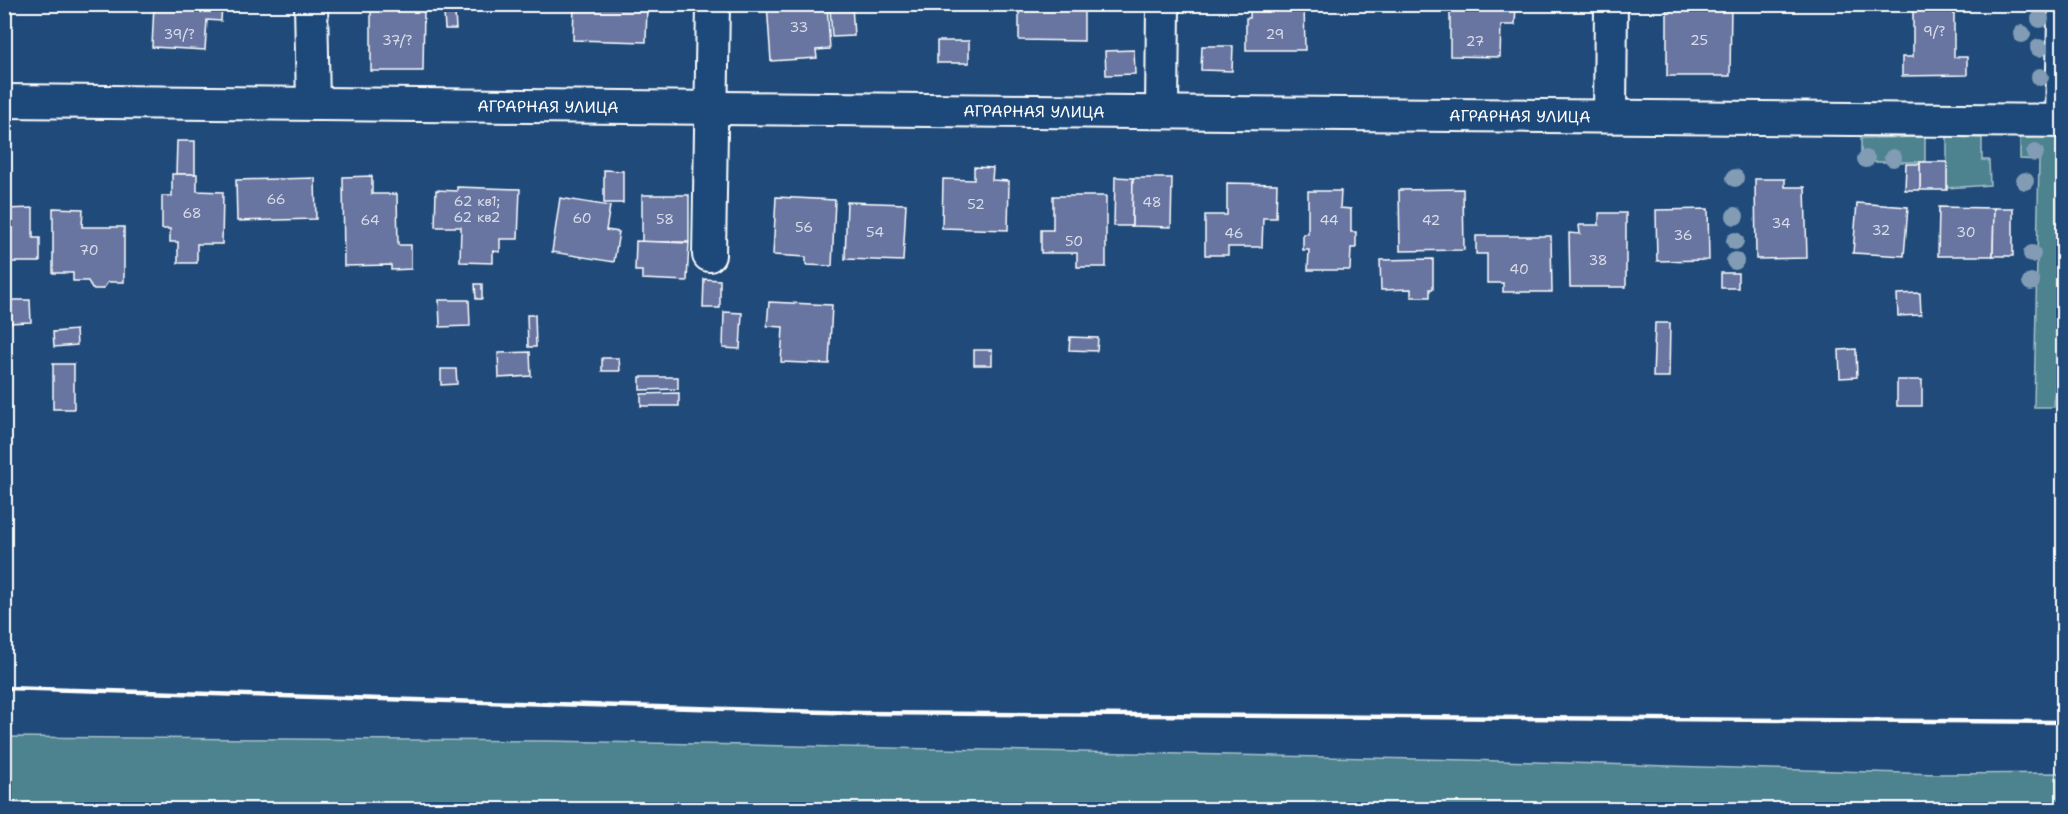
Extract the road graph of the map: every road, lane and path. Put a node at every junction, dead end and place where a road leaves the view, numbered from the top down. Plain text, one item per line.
1 (311, 4) edge
2 (713, 4) edge
3 (1163, 4) edge
4 (1611, 4) edge
5 (2064, 18) edge
6 (4, 101) edge
7 (313, 104) junction
8 (711, 108) junction
9 (1162, 111) junction
10 (1610, 116) junction
11 (2063, 121) edge
12 (709, 255) dead end

1 - 7 street
2 - 8 street
3 - 9 street
4 - 10 street
5 - 11 street
6 - 7 street, АГРАРНАЯ УЛИЦА
7 - 8 street, АГРАРНАЯ УЛИЦА
8 - 9 street, АГРАРНАЯ УЛИЦА
8 - 12 street
9 - 10 street, АГРАРНАЯ УЛИЦА
10 - 11 street, АГРАРНАЯ УЛИЦА

